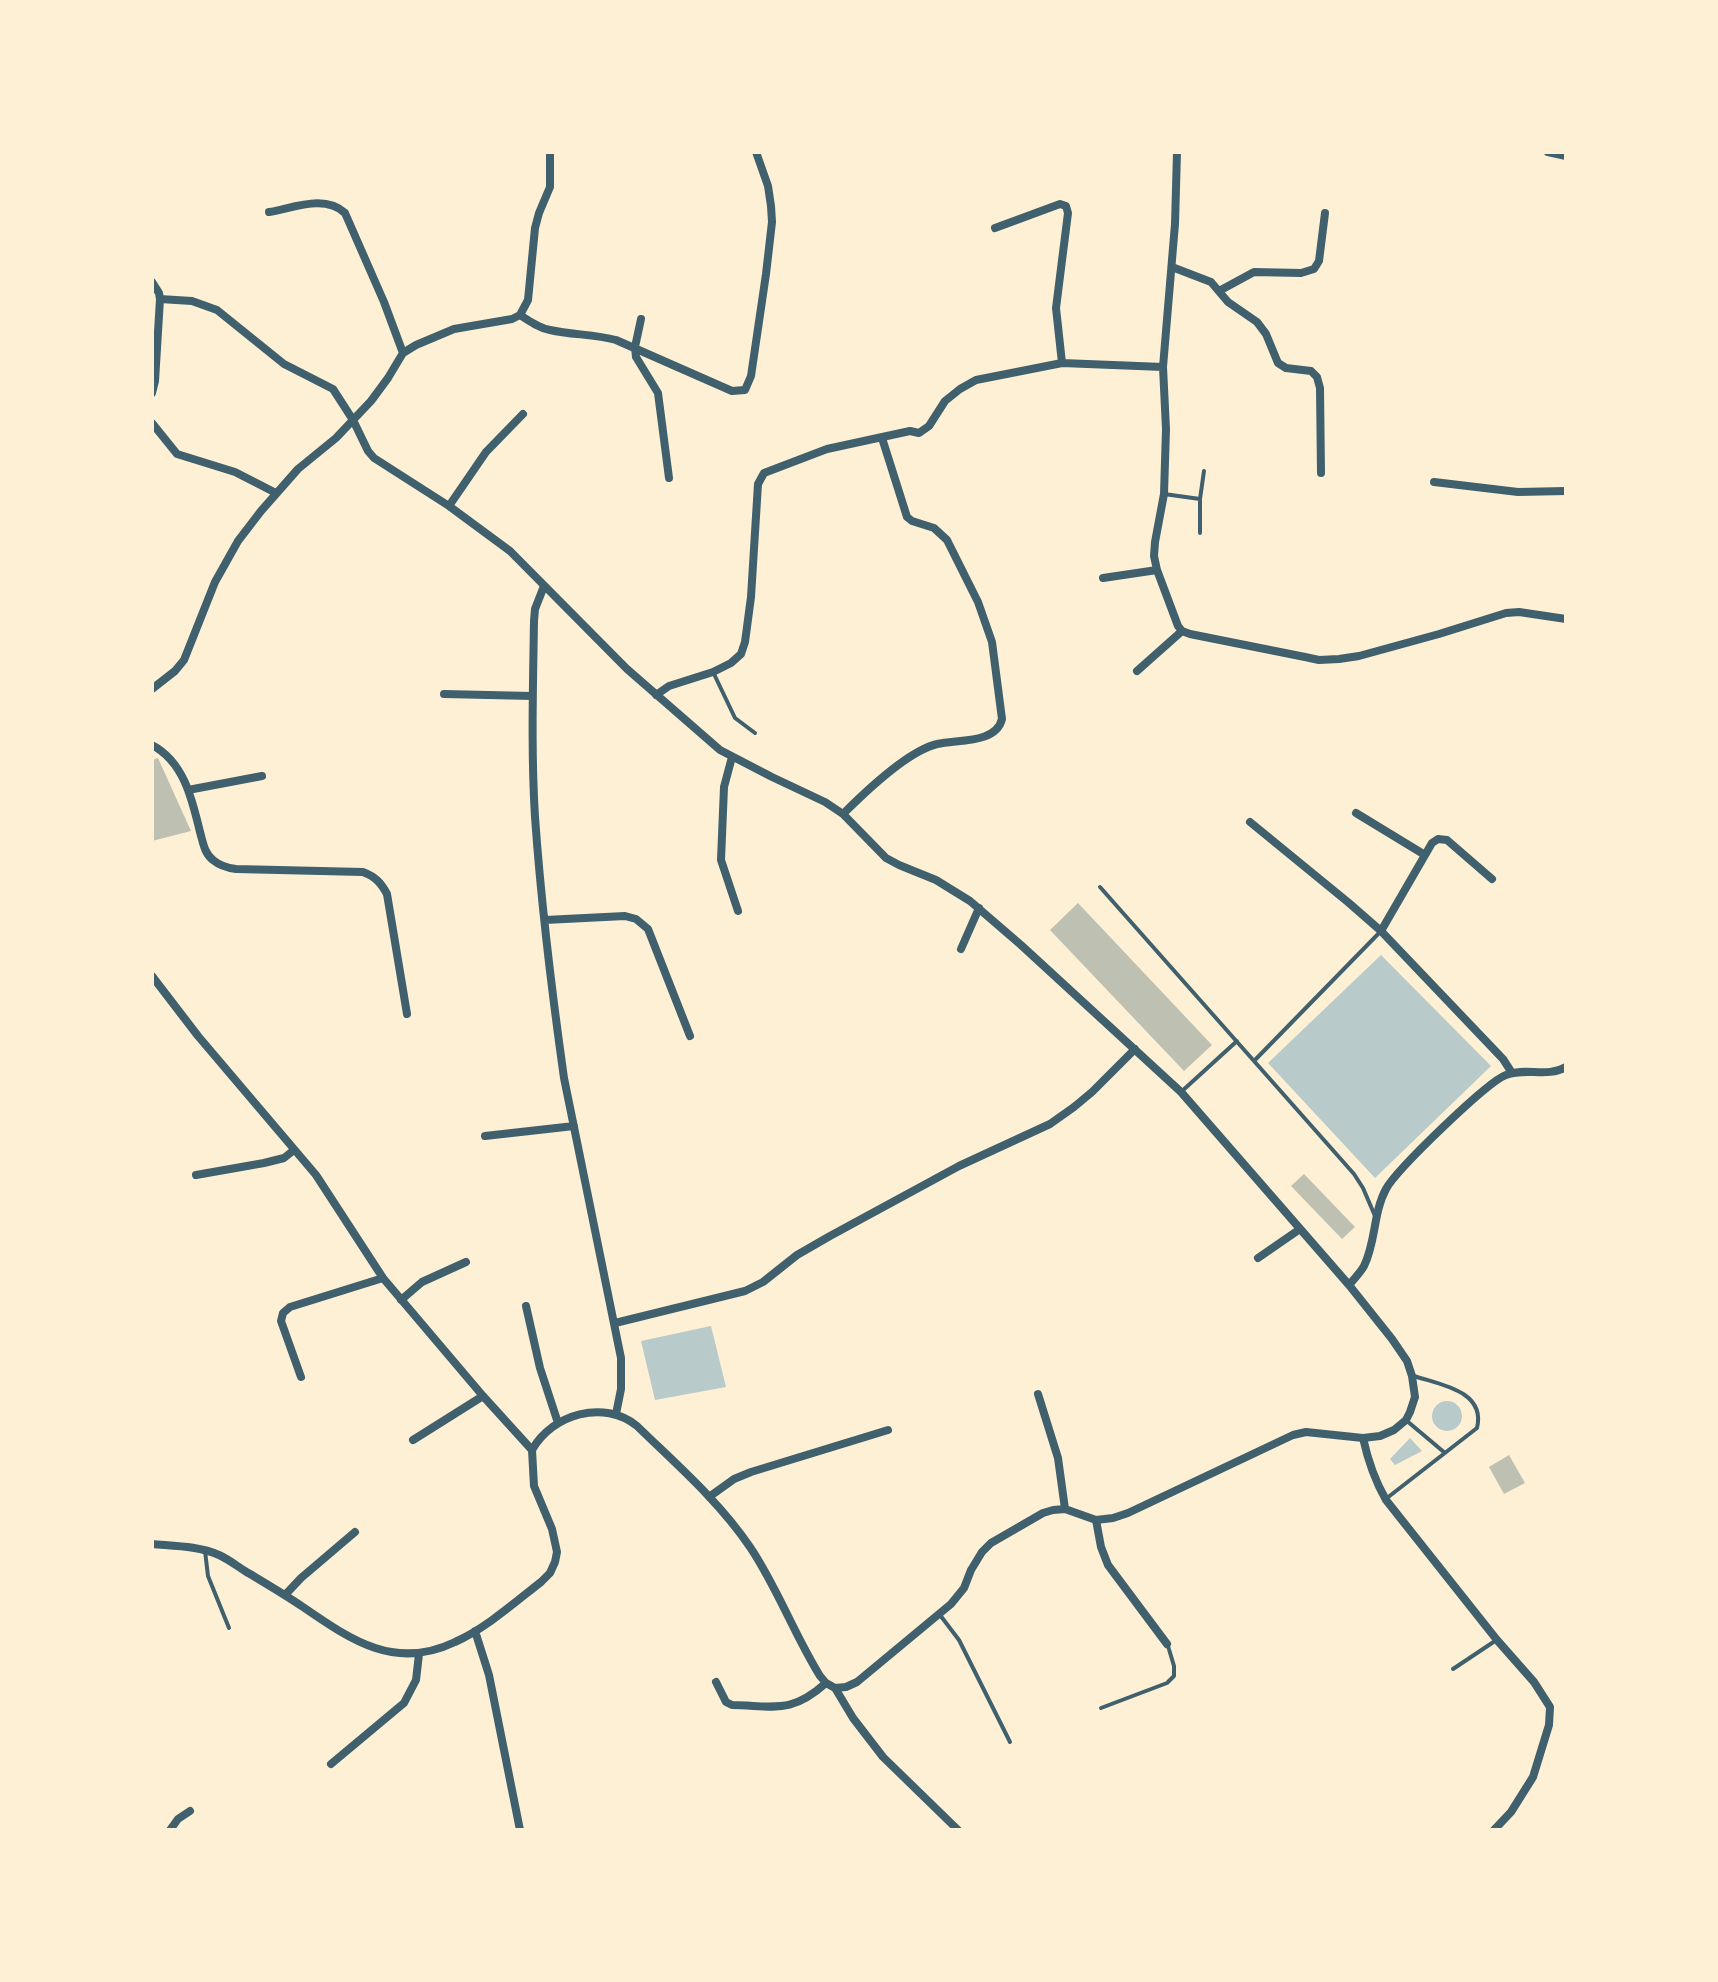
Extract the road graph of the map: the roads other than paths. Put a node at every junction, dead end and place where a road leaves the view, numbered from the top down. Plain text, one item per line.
1 (550, 152) edge
2 (756, 152) edge
3 (1177, 152) edge
4 (1548, 152) edge
5 (1566, 156) edge
6 (269, 212) dead end
7 (1325, 213) dead end
8 (995, 228) dead end
9 (1172, 267) junction
10 (152, 282) edge
11 (1219, 291) junction
12 (160, 299) junction
13 (520, 315) junction
14 (641, 319) dead end
15 (635, 347) junction
16 (403, 353) junction
17 (1062, 363) junction
18 (1163, 367) junction
19 (152, 393) edge
20 (523, 414) dead end
21 (353, 420) junction
22 (152, 423) edge
23 (882, 438) junction
24 (1204, 471) dead end
25 (1321, 473) dead end
26 (669, 478) dead end
27 (1434, 482) dead end
28 (1566, 491) edge
29 (276, 493) junction
30 (1164, 494) junction
31 (1200, 499) junction
32 (449, 506) junction
33 (1200, 533) dead end
34 (1157, 570) junction
35 (1103, 578) dead end
36 (544, 586) junction
37 (1566, 619) edge
38 (1182, 631) junction
39 (1137, 671) dead end
40 (713, 672) junction
41 (152, 689) edge
42 (444, 694) dead end
43 (656, 695) junction
44 (532, 696) junction
45 (755, 733) dead end
46 (152, 745) edge
47 (732, 757) junction
48 (262, 776) dead end
49 (188, 790) junction
50 (1356, 813) dead end
51 (843, 814) junction
52 (1250, 822) dead end
53 (1425, 855) junction
54 (1492, 879) dead end
55 (1100, 887) dead end
56 (979, 908) junction
57 (738, 911) dead end
58 (545, 920) junction
59 (1381, 931) junction
60 (961, 949) dead end
61 (152, 976) edge
62 (407, 1014) dead end
63 (690, 1036) dead end
64 (1237, 1041) junction
65 (1135, 1049) junction
66 (1254, 1061) junction
67 (1566, 1067) edge
68 (1512, 1073) junction
69 (1181, 1092) junction
70 (574, 1126) junction
71 (485, 1136) dead end
72 (294, 1150) junction
73 (196, 1175) dead end
74 (1376, 1218) junction
75 (1300, 1229) junction
76 (1258, 1258) dead end
77 (466, 1262) dead end
78 (383, 1278) junction
79 (1349, 1285) junction
80 (401, 1300) junction
81 (526, 1306) dead end
82 (615, 1323) junction
83 (1412, 1376) junction
84 (301, 1377) dead end
85 (1038, 1394) dead end
86 (483, 1396) junction
87 (616, 1414) junction
88 (1406, 1420) junction
89 (558, 1423) junction
90 (888, 1430) dead end
91 (1363, 1438) junction
92 (413, 1440) dead end
93 (532, 1450) junction
94 (1445, 1453) junction
95 (709, 1497) junction
96 (1386, 1500) junction
97 (1065, 1509) junction
98 (1096, 1520) junction
99 (355, 1532) dead end
100 (152, 1544) edge
101 (205, 1551) junction
102 (285, 1595) junction
103 (940, 1615) junction
104 (229, 1628) dead end
105 (475, 1631) junction
106 (1497, 1640) junction
107 (1167, 1644) joint
108 (419, 1654) junction
109 (1453, 1669) dead end
110 (716, 1682) dead end
111 (826, 1683) junction
112 (835, 1688) junction
113 (1101, 1708) dead end
114 (1010, 1742) dead end
115 (331, 1764) dead end
116 (190, 1811) dead end
117 (170, 1830) edge
118 (520, 1830) edge
119 (958, 1830) edge
120 (1494, 1830) edge

1 - 13 street
2 - 15 street
3 - 9 street
4 - 5 street
6 - 16 street
7 - 11 street
8 - 17 street
9 - 11 street
9 - 18 street
10 - 12 street
11 - 25 street
12 - 19 street
12 - 21 street
13 - 15 street
13 - 16 street
14 - 15 street
15 - 26 street
16 - 21 street
17 - 18 street
17 - 23 street
18 - 30 street
20 - 32 street
21 - 29 street
21 - 32 street
22 - 29 street
23 - 40 street
23 - 51 street
24 - 31 lane
27 - 28 street
29 - 41 street
30 - 31 lane
30 - 34 street
31 - 33 lane
32 - 36 street
34 - 35 street
34 - 38 street
36 - 43 street
36 - 44 street
37 - 38 street
38 - 39 street
40 - 43 street
40 - 45 lane
42 - 44 street
43 - 47 street
44 - 58 street
46 - 49 street
47 - 51 street
47 - 57 street
48 - 49 street
49 - 62 street
50 - 53 street
51 - 56 street
52 - 59 street
53 - 54 street
53 - 59 street
55 - 64 lane
56 - 60 street
56 - 65 street
58 - 63 street
58 - 70 street
59 - 66 lane
59 - 68 street
61 - 72 street
64 - 66 lane
64 - 69 lane
65 - 69 street
65 - 82 street
66 - 74 lane
67 - 68 street
68 - 74 street
69 - 75 street
70 - 71 street
70 - 82 street
72 - 73 street
72 - 78 street
74 - 79 street
75 - 76 street
75 - 79 street
77 - 80 street
78 - 80 street
78 - 84 street
79 - 83 street
80 - 86 street
81 - 89 street
82 - 87 street
83 - 88 street
83 - 94 lane
85 - 97 street
86 - 92 street
86 - 93 street
87 - 89 street
87 - 95 street
88 - 91 street
88 - 94 lane
89 - 93 street
90 - 95 street
91 - 96 street
91 - 98 street
93 - 105 street
94 - 96 lane
95 - 111 street
96 - 106 street
97 - 98 street
97 - 103 street
98 - 107 street
99 - 102 street
100 - 101 street
101 - 102 street
101 - 104 lane
102 - 108 street
103 - 112 street
103 - 114 lane
105 - 108 street
105 - 118 street
106 - 109 lane
106 - 120 street
107 - 113 lane
108 - 115 street
110 - 111 street
111 - 112 street
112 - 119 street
116 - 117 street

